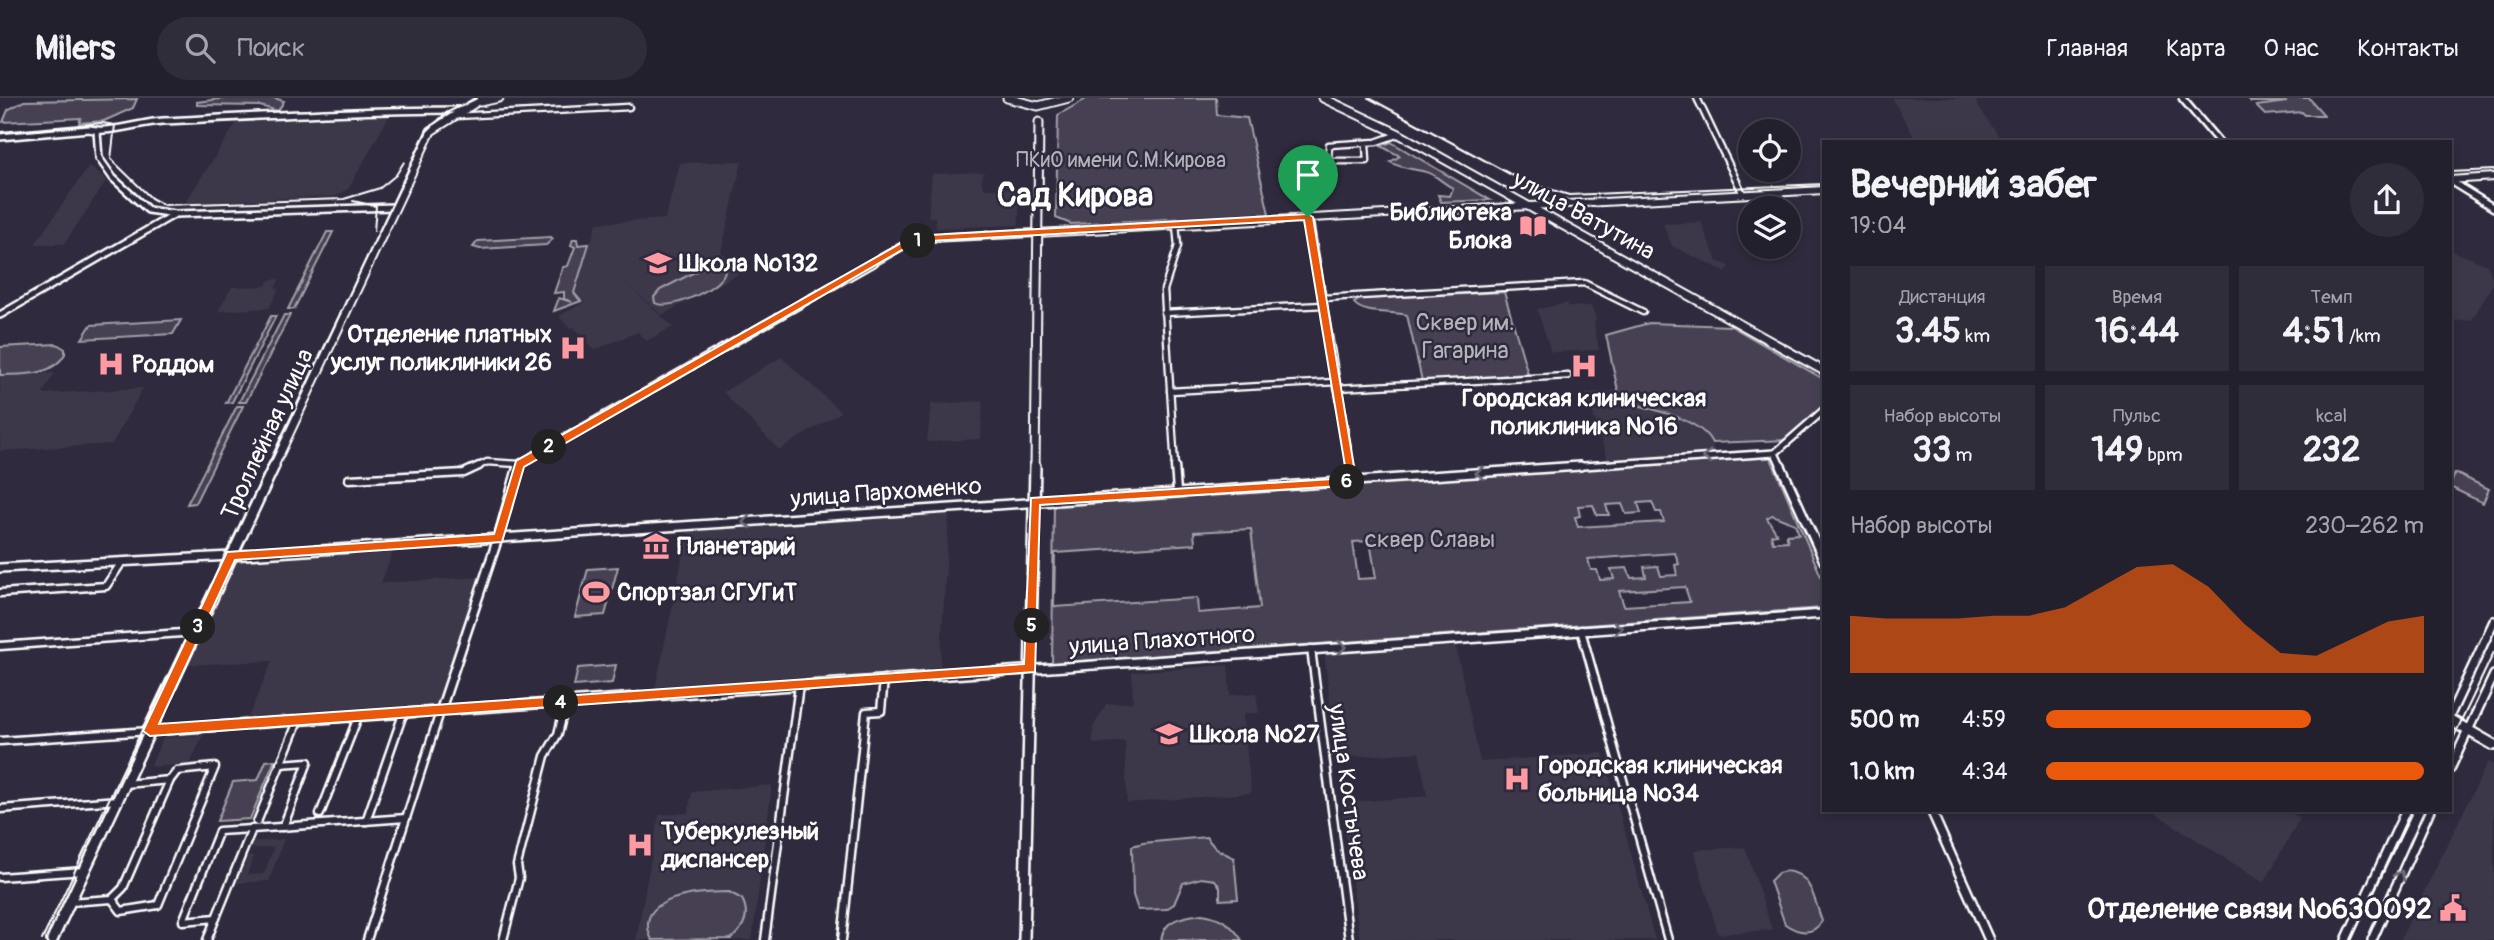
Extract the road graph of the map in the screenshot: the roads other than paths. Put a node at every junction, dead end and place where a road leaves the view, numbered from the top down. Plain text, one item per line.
1 (483, 98) edge
2 (499, 98) edge
3 (1007, 98) edge
4 (1014, 98) edge
5 (1063, 98) edge
6 (1069, 98) edge
7 (1323, 98) edge
8 (1697, 98) edge
9 (2182, 98) edge
10 (1048, 103) junction
11 (1023, 104) junction
12 (629, 107) dead end
13 (462, 110) junction
14 (453, 116) junction
15 (1039, 121) junction
16 (97, 131) junction
17 (1399, 134) junction
18 (0, 136) edge
19 (2217, 140) edge
20 (1363, 143) junction
21 (2494, 177) edge
22 (2452, 180) edge
23 (2452, 181) edge
24 (1822, 190) edge
25 (1743, 194) junction
26 (1526, 205) junction
27 (394, 207) junction
28 (2494, 208) edge
29 (174, 214) junction
30 (1308, 217) junction
31 (1176, 225) junction
32 (1037, 233) junction
33 (1323, 298) junction
34 (1324, 305) junction
35 (1643, 312) dead end
36 (1164, 313) junction
37 (0, 315) edge
38 (1822, 370) edge
39 (1568, 376) dead end
40 (1337, 385) junction
41 (1170, 391) junction
42 (1822, 412) edge
43 (1775, 453) junction
44 (519, 464) junction
45 (349, 479) dead end
46 (1353, 482) junction
47 (1177, 491) junction
48 (1035, 501) junction
49 (498, 538) junction
50 (232, 556) junction
51 (1822, 557) edge
52 (122, 562) junction
53 (0, 568) edge
54 (0, 593) edge
55 (1822, 614) edge
56 (2494, 621) edge
57 (1581, 630) junction
58 (196, 632) junction
59 (0, 646) edge
60 (1311, 649) junction
61 (1030, 669) junction
62 (2494, 675) edge
63 (884, 679) junction
64 (799, 685) junction
65 (566, 702) junction
66 (440, 712) junction
67 (403, 714) junction
68 (2452, 714) edge
69 (358, 717) junction
70 (2452, 719) edge
71 (298, 721) junction
72 (2468, 730) junction
73 (150, 731) junction
74 (0, 741) edge
75 (2494, 744) edge
76 (280, 764) junction
77 (2452, 765) edge
78 (170, 780) junction
79 (125, 784) junction
80 (118, 800) junction
81 (0, 808) edge
82 (1932, 812) edge
83 (2405, 812) edge
84 (2429, 812) edge
85 (320, 814) dead end
86 (406, 818) junction
87 (366, 821) junction
88 (257, 822) dead end
89 (283, 827) junction
90 (252, 829) junction
91 (84, 871) junction
92 (0, 877) edge
93 (112, 899) junction
94 (69, 902) junction
95 (216, 918) junction
96 (42, 940) edge
97 (52, 940) edge
98 (207, 940) edge
99 (367, 940) edge
100 (503, 940) edge
101 (765, 940) edge
102 (842, 940) edge
103 (1024, 940) edge
104 (1349, 940) edge
105 (1668, 940) edge
106 (1989, 940) edge
107 (2346, 940) edge
108 (2372, 940) edge

1 - 13 main road
2 - 13 main road
3 - 11 main road
4 - 10 main road
5 - 10 main road
6 - 10 main road
7 - 17 main road, улица Ватутина
8 - 25 street
9 - 19 street
10 - 11 main road
10 - 15 main road
11 - 15 main road
12 - 14 street
13 - 14 main road, Троллейная улица
13 - 16 street
14 - 27 main road, Троллейная улица
15 - 32 main road
16 - 18 street
16 - 29 street
17 - 20 street
17 - 26 main road, улица Ватутина
20 - 20 street
21 - 22 main road
23 - 28 street
24 - 25 main road
25 - 26 main road
26 - 30 main road
26 - 38 main road, улица Ватутина
27 - 29 street
27 - 50 main road, Троллейная улица
29 - 37 street
30 - 31 main road
30 - 33 street
31 - 32 main road
31 - 36 street
32 - 44 street
32 - 48 main road
33 - 34 street
33 - 35 street
34 - 36 street
34 - 40 street
36 - 41 street
39 - 40 street
40 - 41 street
40 - 46 street
41 - 47 street
42 - 43 street
43 -> 46 street, улица Пархоменко
43 - 51 street
44 - 45 street
44 - 49 street
46 - 47 street, улица Пархоменко
47 - 48 street, улица Пархоменко
48 -> 49 street, улица Пархоменко
48 - 61 main road
49 - 50 street, улица Пархоменко
49 - 66 street
50 - 52 street, улица Пархоменко
50 - 58 main road, Троллейная улица
52 - 53 street, улица Пархоменко
52 - 54 street
57 -> 55 street, улица Плахотного
56 - 68 street
60 -> 57 street, улица Плахотного
57 - 105 street
58 - 59 street
58 - 73 main road, Троллейная улица
60 - 61 street, улица Плахотного
60 - 104 street, улица Костычева
61 - 63 street, улица Плахотного
61 - 103 main road
62 - 72 street
63 - 64 street, улица Плахотного
63 - 102 street
64 - 65 street, улица Плахотного
64 - 101 street
65 - 66 street, улица Плахотного
65 - 100 street
66 - 67 street, улица Плахотного
66 - 86 street
67 - 69 street, улица Плахотного
67 - 87 street
69 - 71 street, улица Плахотного
69 - 85 street
70 - 72 main road
71 - 73 street, улица Плахотного
71 - 76 street
72 - 75 main road
72 - 77 street
73 - 74 street, улица Плахотного
73 - 79 main road, Троллейная улица
76 - 88 street
76 - 89 street
78 - 79 street
78 - 93 street
78 - 93 street
79 - 80 main road, Троллейная улица
80 - 81 street
80 - 91 main road, Троллейная улица
82 - 106 street
83 - 107 street
108 -> 84 street
86 - 87 street
86 - 99 street
87 - 89 street
89 - 90 street
90 - 95 street
90 - 95 street
91 - 92 street
91 - 94 main road, Троллейная улица
93 - 94 street
94 - 97 main road, Троллейная улица
95 - 98 street
96 - 97 street

